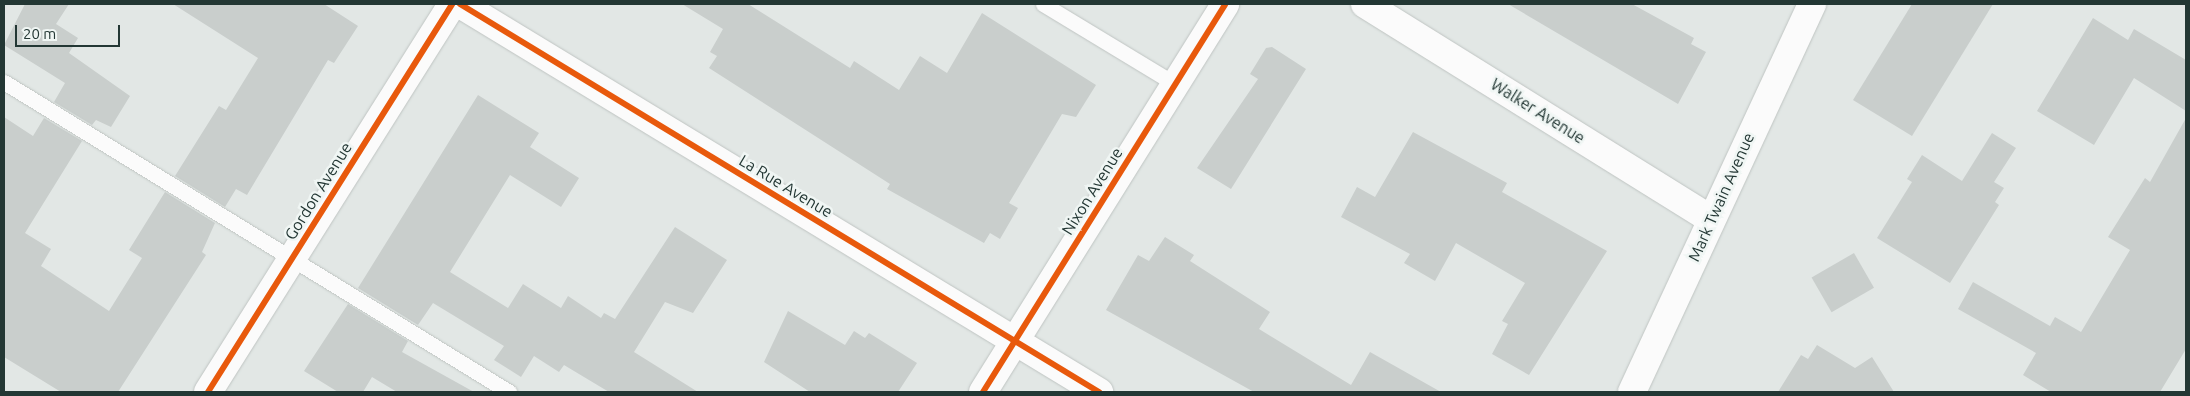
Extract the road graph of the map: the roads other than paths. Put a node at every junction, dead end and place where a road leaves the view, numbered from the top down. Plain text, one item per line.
1 (452, 4) edge
2 (460, 4) edge
3 (1043, 4) edge
4 (1225, 4) edge
5 (1366, 4) edge
6 (1812, 4) edge
7 (4, 82) edge
8 (1175, 84) junction
9 (1711, 219) junction
10 (291, 260) junction
11 (1015, 341) junction
12 (208, 392) edge
13 (509, 392) edge
14 (982, 392) edge
15 (1099, 392) edge
16 (1632, 392) edge

1 - 10 street, Gordon Avenue
2 - 11 street, La Rue Avenue
3 - 8 lane
4 - 8 street, Nixon Avenue
5 - 9 street, Walker Avenue
6 - 9 street, Mark Twain Avenue
7 - 10 lane
8 - 11 street, Nixon Avenue
9 - 16 street, Mark Twain Avenue
10 - 12 street, Gordon Avenue
10 - 13 lane
11 - 14 street, Nixon Avenue
11 - 15 street, La Rue Avenue

